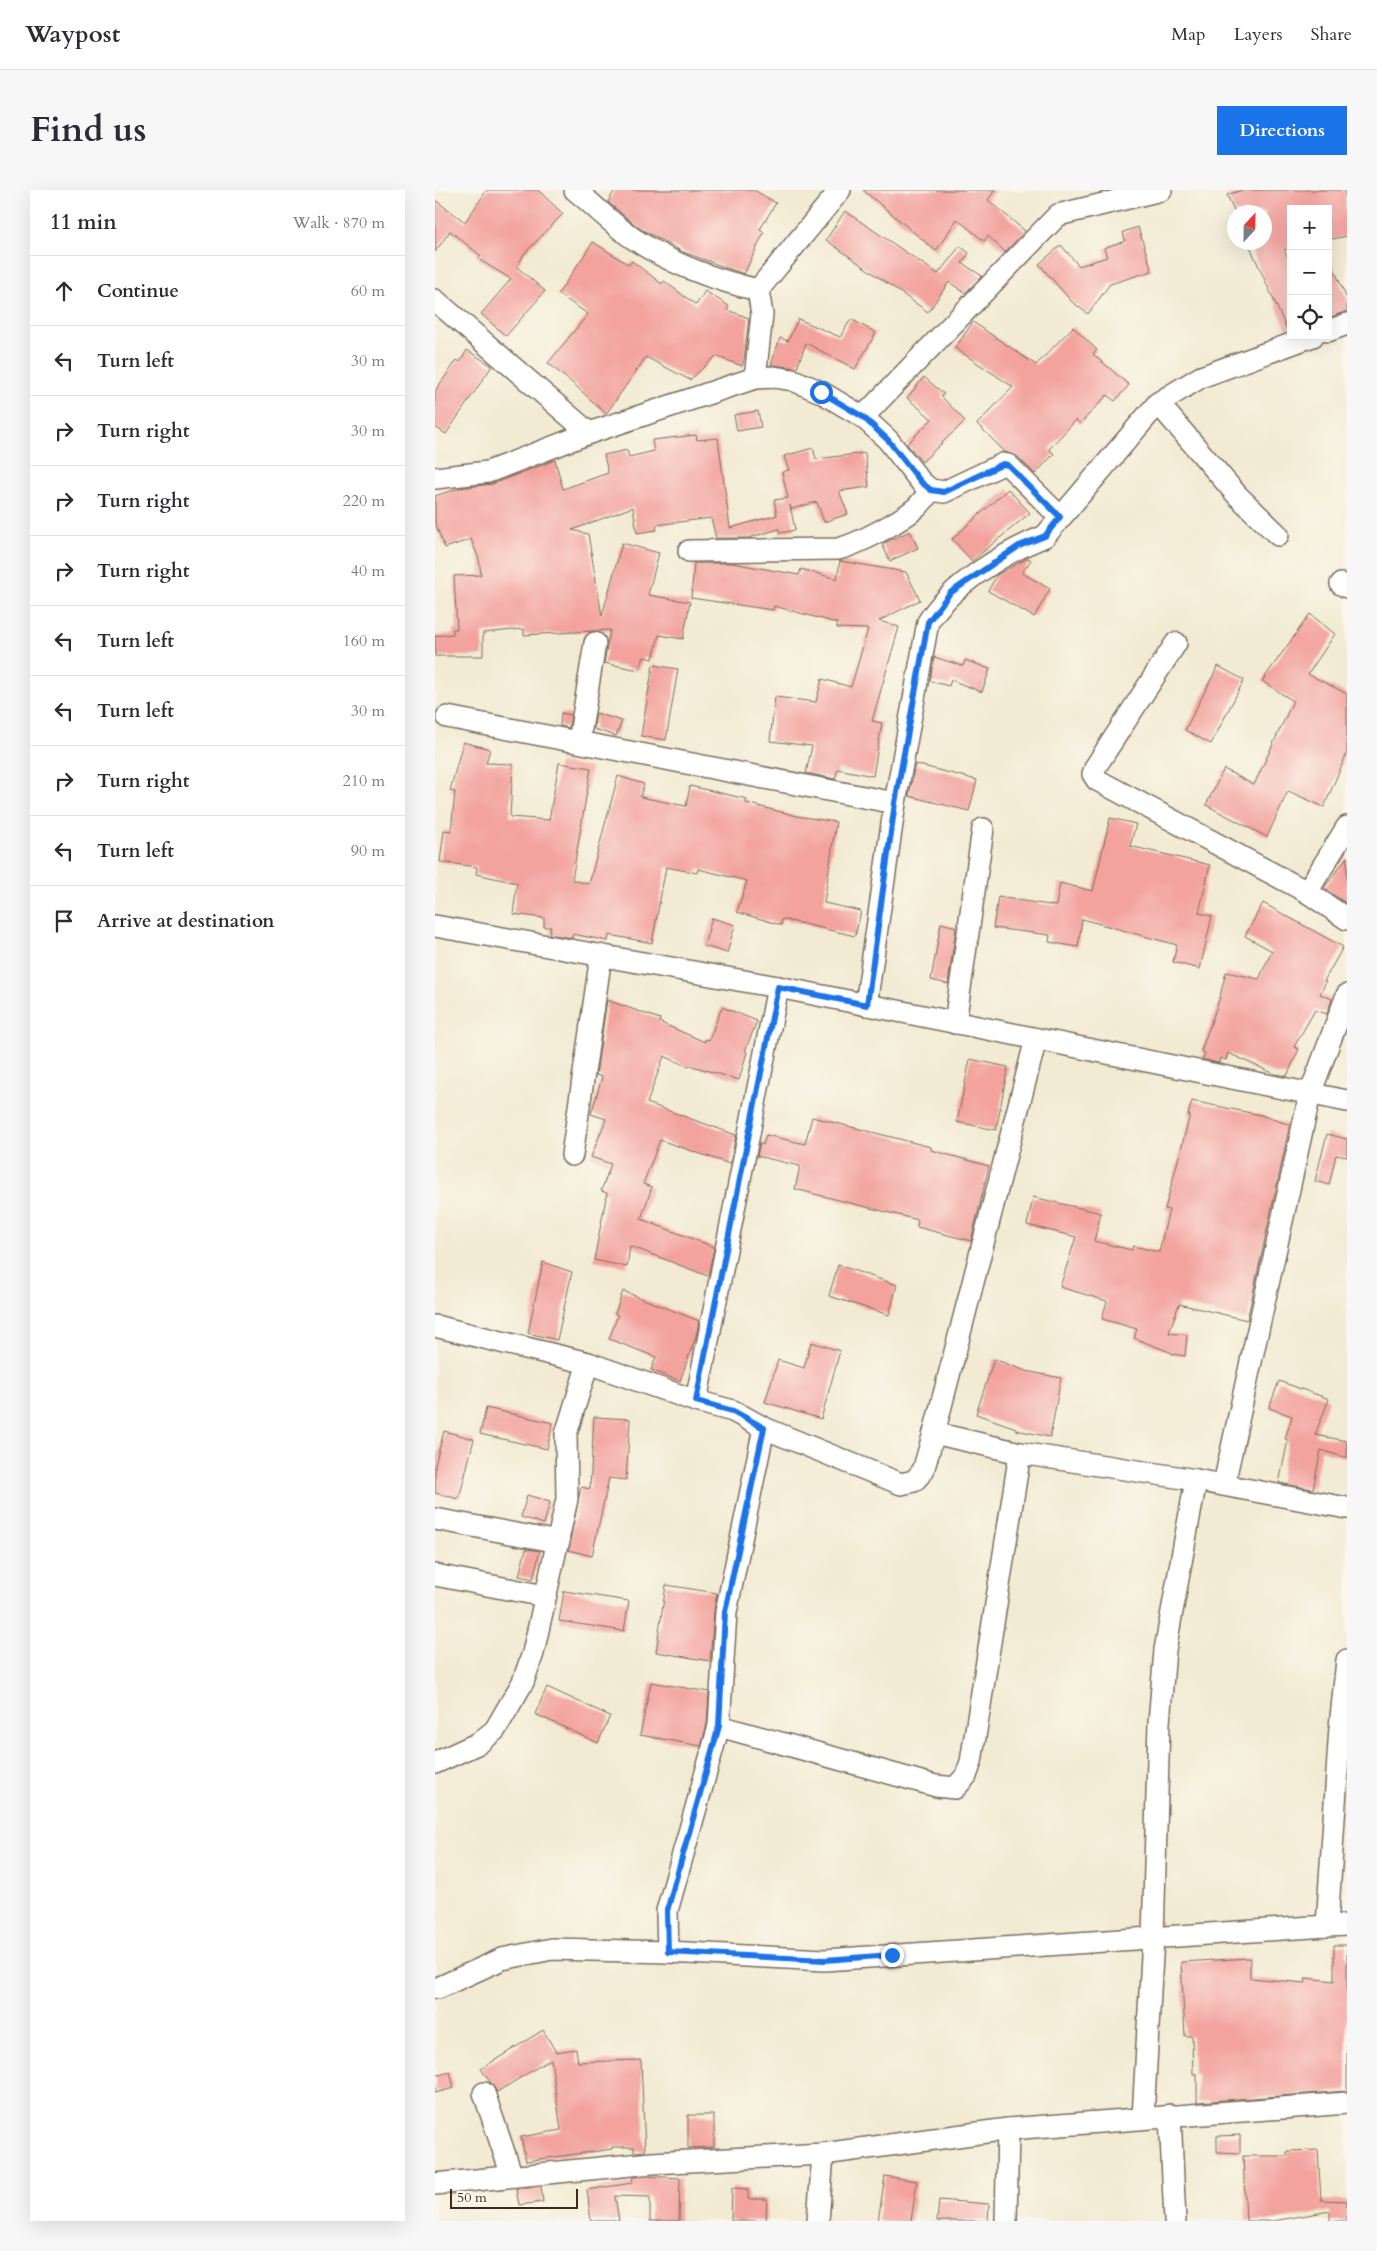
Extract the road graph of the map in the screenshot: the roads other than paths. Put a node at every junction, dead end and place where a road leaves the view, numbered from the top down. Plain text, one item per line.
1 (840, 190) edge
2 (1161, 190) edge
3 (585, 193) edge
4 (758, 290) junction
5 (435, 300) edge
6 (1347, 324) edge
7 (1332, 330) edge
8 (1302, 340) edge
9 (755, 378) junction
10 (1158, 403) junction
11 (863, 417) junction
12 (589, 433) junction
13 (435, 478) edge
14 (931, 490) junction
15 (1060, 517) junction
16 (1278, 535) dead end
17 (689, 551) dead end
18 (595, 643) dead end
19 (1176, 643) dead end
20 (447, 717) dead end
21 (579, 741) junction
22 (895, 803) junction
23 (1347, 827) edge
24 (983, 829) dead end
25 (1307, 892) junction
26 (1347, 919) edge
27 (435, 926) edge
28 (601, 956) junction
29 (778, 987) junction
30 (1347, 996) edge
31 (867, 1005) junction
32 (955, 1023) junction
33 (1036, 1039) junction
34 (1310, 1094) junction
35 (1347, 1101) edge
36 (572, 1155) dead end
37 (435, 1326) edge
38 (588, 1363) junction
39 (696, 1401) junction
40 (764, 1428) junction
41 (934, 1432) junction
42 (1020, 1453) junction
43 (1196, 1480) junction
44 (1224, 1484) junction
45 (1347, 1508) edge
46 (435, 1519) edge
47 (559, 1542) junction
48 (435, 1575) edge
49 (545, 1596) junction
50 (1347, 1660) edge
51 (719, 1726) junction
52 (435, 1763) edge
53 (1337, 1925) edge
54 (1153, 1938) junction
55 (668, 1952) junction
56 (438, 1988) dead end
57 (484, 2093) dead end
58 (1347, 2103) edge
59 (1170, 2116) junction
60 (1143, 2118) junction
61 (1008, 2129) junction
62 (823, 2154) junction
63 (512, 2176) junction
64 (435, 2184) edge
65 (819, 2221) edge
66 (1007, 2221) edge
67 (1175, 2221) edge

1 - 4 street
2 - 11 street
3 - 4 street
4 - 9 street
5 - 12 street
6 - 7 street
8 - 10 street
9 - 11 street
9 - 12 street
10 - 15 street
10 - 16 street
11 - 14 street
12 - 13 street
14 - 15 street
14 - 17 street
15 - 22 street
18 - 21 street
19 - 25 street
20 - 21 street
21 - 22 street
22 - 31 street
23 - 25 street
24 - 32 street
25 - 26 street
27 - 28 street
28 - 29 street
28 - 36 street
29 - 31 street
29 - 39 street
30 - 34 street
31 - 32 street
32 - 33 street
33 - 34 street
33 - 41 street
34 - 35 street
34 - 44 street
37 - 38 street
38 - 39 street
38 - 47 street
39 - 40 street
40 - 41 street
40 - 51 street
41 - 42 street
42 - 43 street
42 - 51 street
43 - 44 street
43 - 54 street
44 - 45 street
46 - 47 street
47 - 49 street
48 - 49 street
49 - 52 street
50 - 53 street
51 - 55 street
53 - 54 street
54 - 55 street
54 - 60 street
55 - 56 street
57 - 63 street
58 - 59 street
59 - 60 street
59 - 67 street
60 - 61 street
61 - 62 street
61 - 66 street
62 - 63 street
62 - 65 street
63 - 64 street

